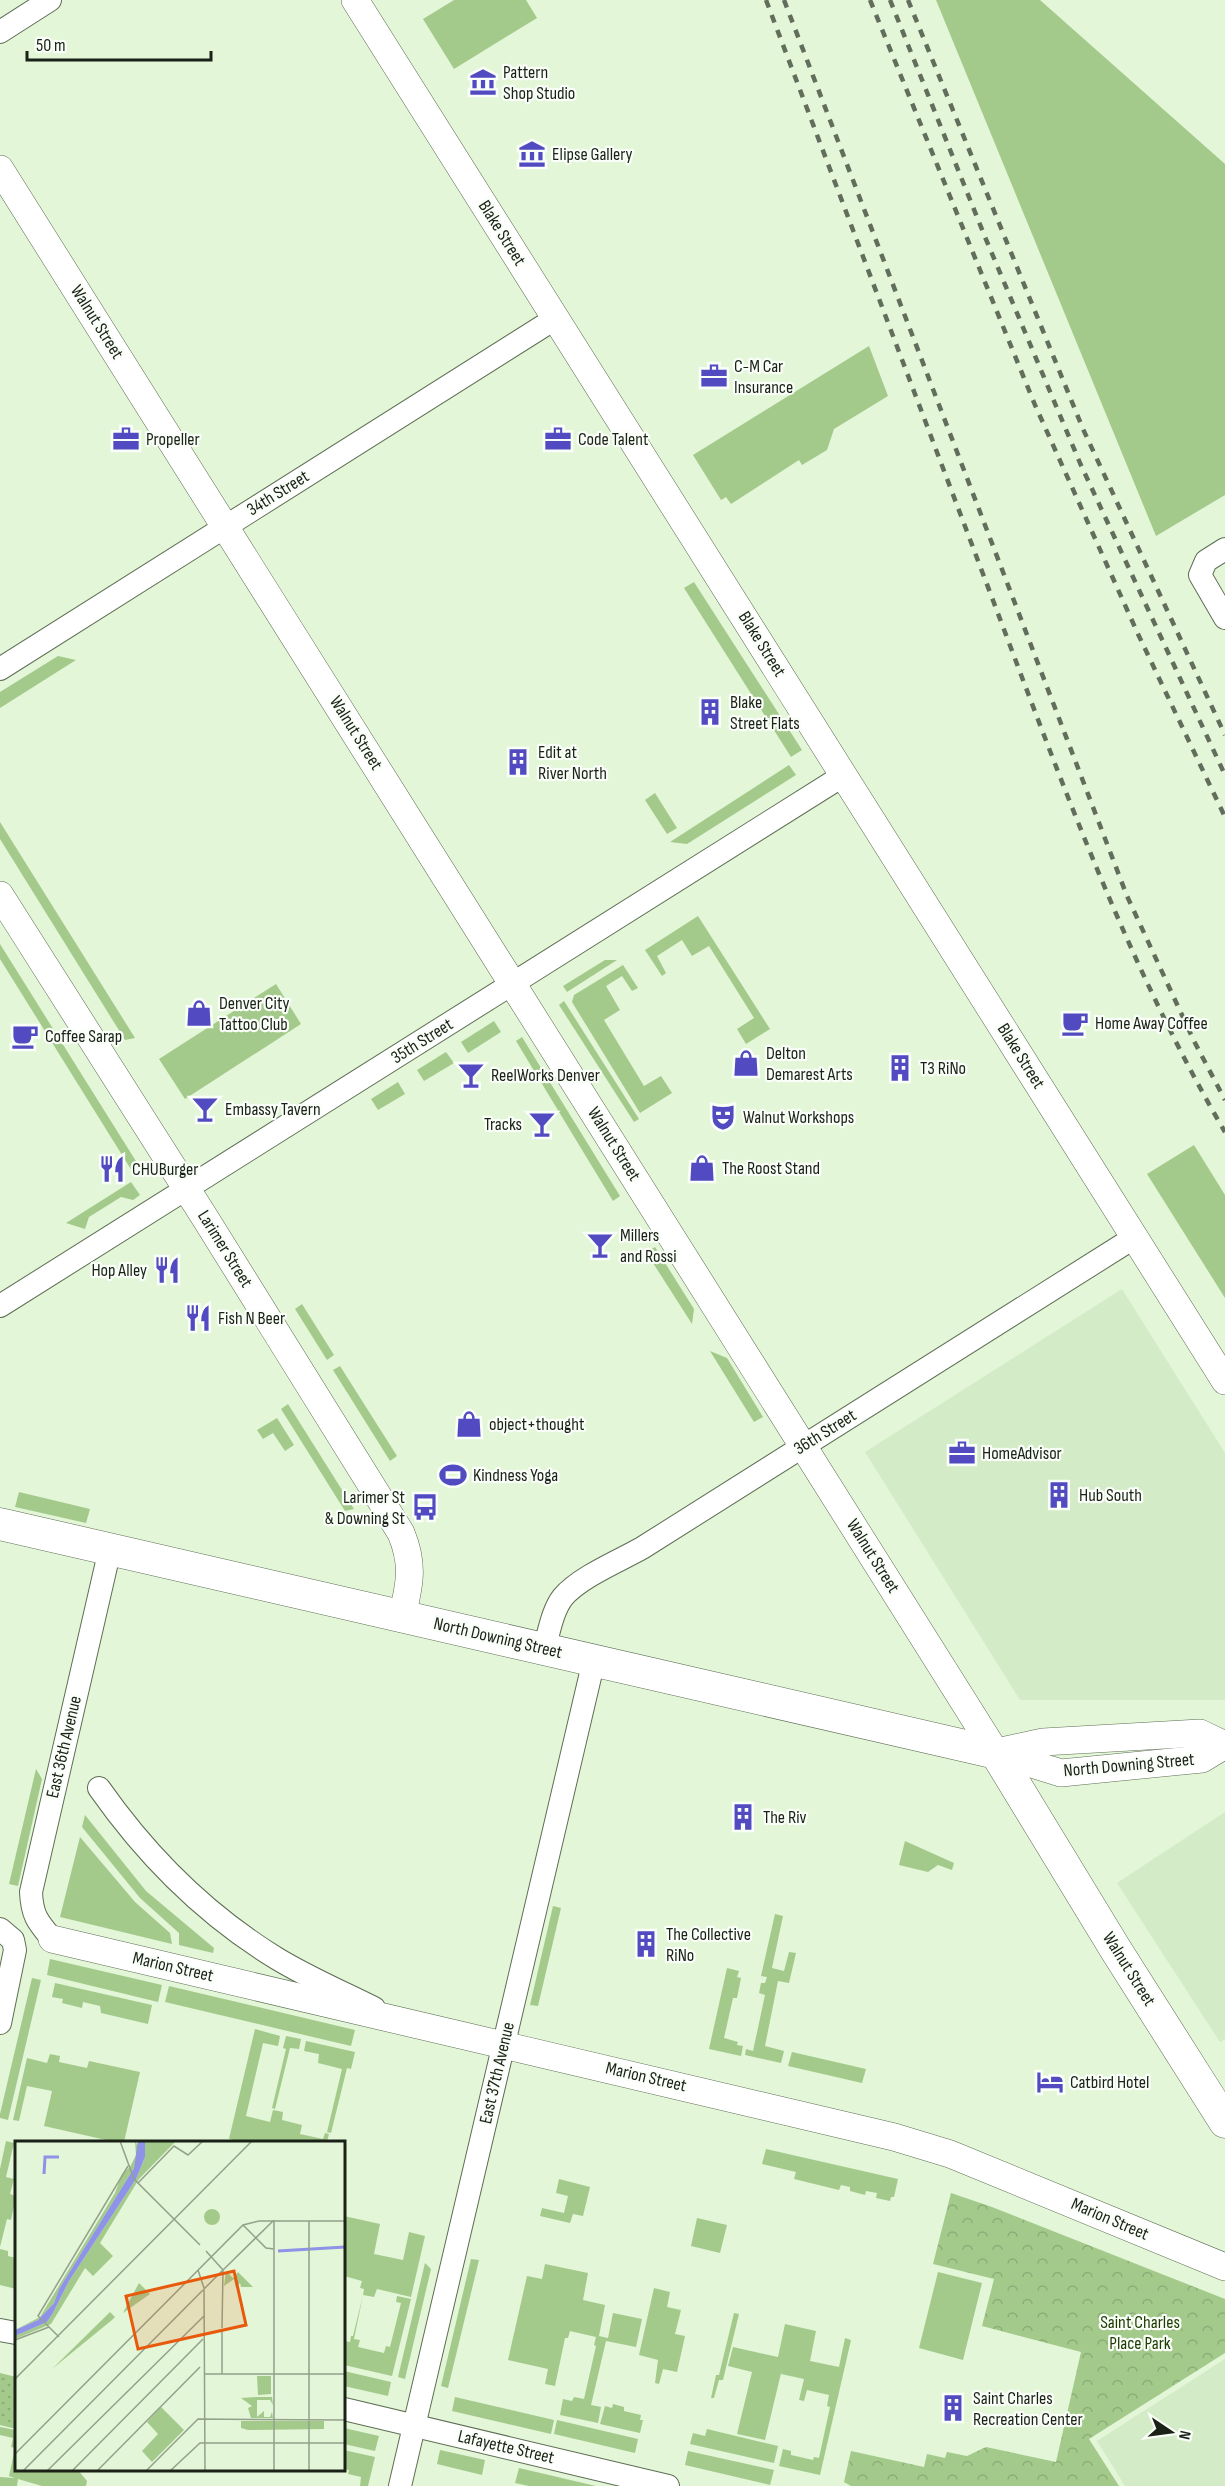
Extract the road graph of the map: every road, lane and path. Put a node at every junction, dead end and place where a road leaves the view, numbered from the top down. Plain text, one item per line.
1 (50, 0) edge
2 (355, 0) edge
3 (0, 32) edge
4 (0, 168) edge
5 (556, 318) junction
6 (226, 526) junction
7 (1225, 549) edge
8 (1225, 618) edge
9 (0, 669) edge
10 (844, 775) junction
11 (0, 895) edge
12 (513, 983) junction
13 (187, 1189) junction
14 (1135, 1237) junction
15 (0, 1306) edge
16 (1225, 1381) edge
17 (804, 1446) junction
18 (0, 1524) edge
19 (110, 1549) junction
20 (402, 1617) junction
21 (544, 1649) junction
22 (594, 1660) junction
23 (1225, 1745) edge
24 (996, 1753) junction
25 (99, 1788) dead end
26 (0, 1929) edge
27 (52, 1939) joint
28 (394, 2019) junction
29 (0, 2023) edge
30 (504, 2043) junction
31 (1225, 2122) edge
32 (1225, 2267) edge
33 (0, 2330) edge
34 (15, 2333) edge
35 (345, 2409) edge
36 (414, 2426) junction
37 (400, 2486) edge
38 (668, 2486) edge

1 - 3 street
2 - 5 street, Blake Street
4 - 6 street, Walnut Street
5 - 6 street, 34th Street
5 - 10 street, Blake Street
6 - 9 street, 34th Street
6 - 12 street, Walnut Street
7 - 8 street
10 - 12 street, 35th Street
10 - 14 street, Blake Street
11 - 13 street, Larimer Street
12 - 13 street, 35th Street
12 - 17 street, Walnut Street
13 - 15 street, 35th Street
13 - 20 street, Larimer Street
14 - 16 street, Blake Street
14 - 17 street, 36th Street
17 - 21 street, 36th Street
17 - 24 street, Walnut Street
18 - 19 main road, North Downing Street
19 - 20 main road, North Downing Street
19 - 27 street, East 36th Avenue
20 - 21 main road, North Downing Street
21 - 22 main road, North Downing Street
22 - 24 main road, North Downing Street
22 - 30 street, East 37th Avenue
23 - 24 street, North Downing Street
24 - 31 main road, Walnut Street
25 - 28 street
26 - 29 street
27 - 28 street, Marion Street
28 - 30 street, Marion Street
30 - 32 street, Marion Street
30 - 36 street, East 37th Avenue
33 - 34 street
35 - 36 street, Lafayette Street
36 - 37 street, East 37th Avenue
36 - 38 street, Lafayette Street

